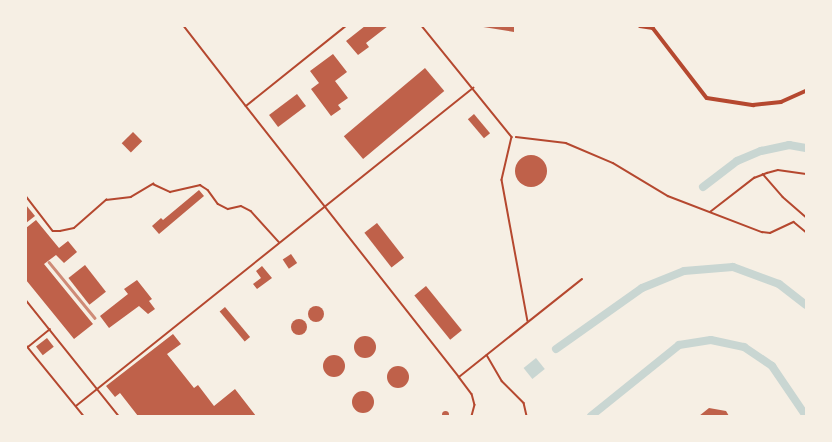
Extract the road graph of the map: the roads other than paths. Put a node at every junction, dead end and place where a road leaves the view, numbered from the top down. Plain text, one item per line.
1 (184, 26) edge
2 (346, 26) edge
3 (422, 26) edge
4 (640, 26) edge
5 (473, 88) junction
6 (806, 91) edge
7 (246, 106) junction
8 (26, 196) edge
9 (325, 206) junction
10 (280, 242) junction
11 (582, 279) dead end
12 (26, 300) edge
13 (528, 322) junction
14 (50, 329) junction
15 (27, 346) edge
16 (487, 355) junction
17 (459, 377) junction
18 (97, 389) junction
19 (76, 406) junction
20 (84, 416) edge
21 (119, 416) edge
22 (472, 416) edge
23 (527, 416) edge

1 - 7 lane
2 - 7 lane
3 - 5 lane
4 - 6 street
5 - 9 lane
5 - 13 lane
7 - 9 lane
8 - 10 lane
9 - 10 lane
9 - 17 lane
10 - 18 lane
11 - 13 lane
12 - 14 lane
13 - 16 lane
14 - 15 lane
14 - 18 lane
15 - 19 lane
16 - 17 lane
16 - 23 lane
17 - 22 lane
18 - 19 lane
18 - 21 lane
19 - 20 lane

